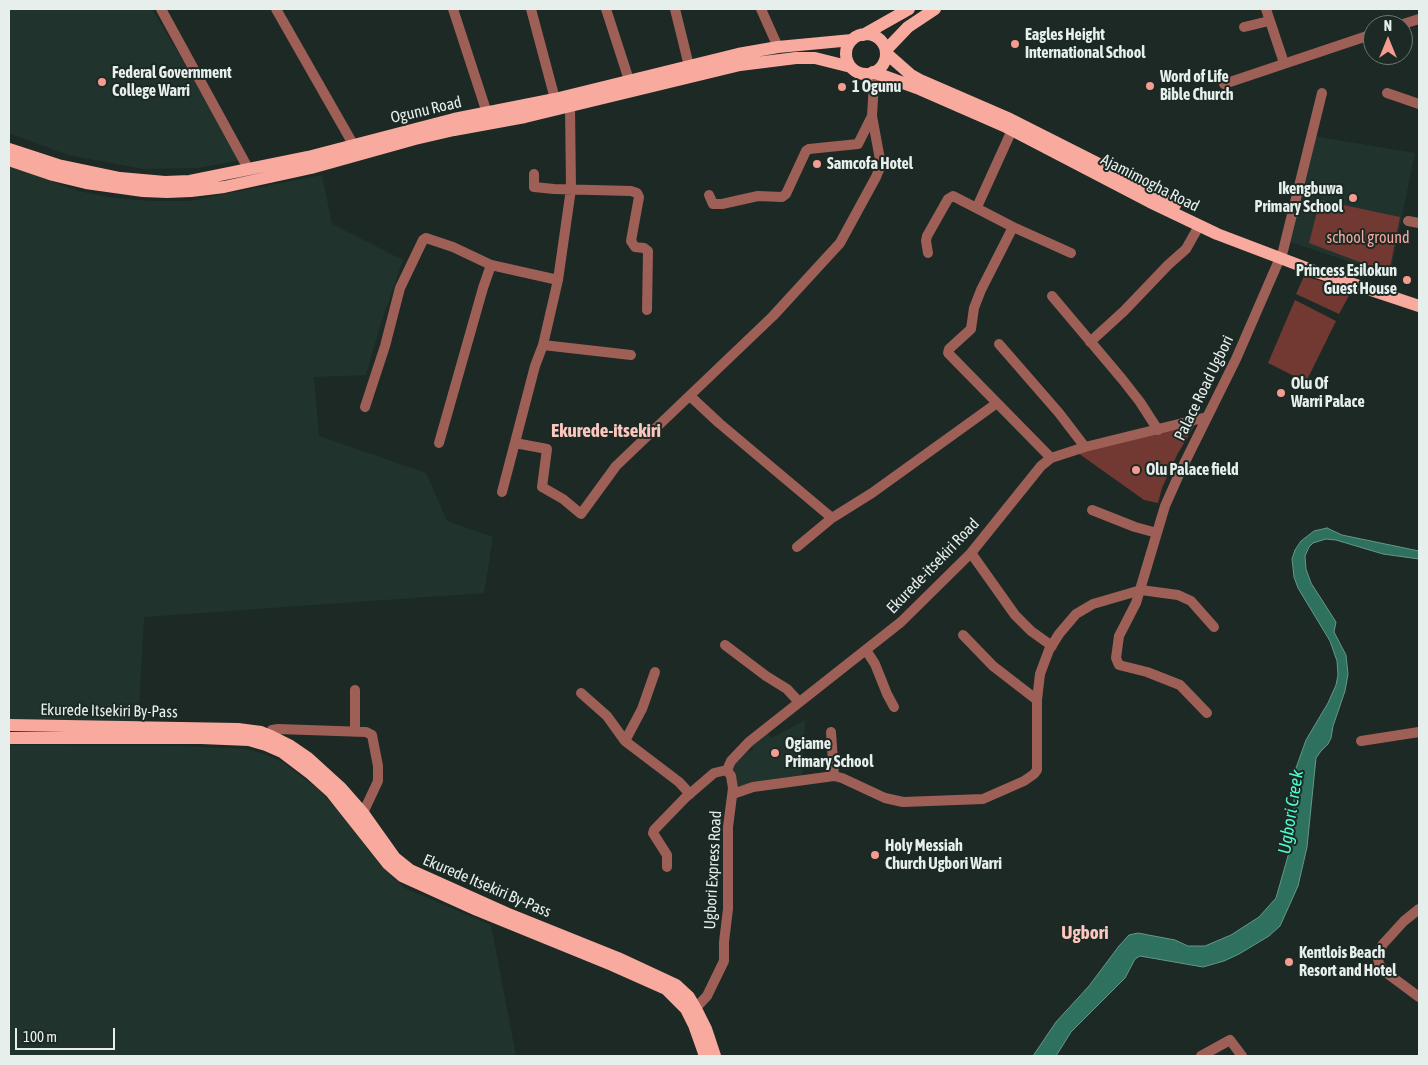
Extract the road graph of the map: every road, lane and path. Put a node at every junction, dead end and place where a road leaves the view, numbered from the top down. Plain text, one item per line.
1 (161, 9) edge
2 (276, 9) edge
3 (453, 9) edge
4 (531, 9) edge
5 (606, 9) edge
6 (675, 9) edge
7 (761, 9) edge
8 (909, 9) edge
9 (935, 9) edge
10 (1266, 9) edge
11 (1269, 21) junction
12 (1244, 27) dead end
13 (858, 37) junction
14 (1363, 37) edge
15 (778, 47) junction
16 (886, 51) junction
17 (1284, 64) junction
18 (689, 66) junction
19 (851, 67) junction
20 (872, 73) junction
21 (629, 80) junction
22 (1224, 84) dead end
23 (601, 93) junction
24 (1322, 93) dead end
25 (1388, 93) dead end
26 (555, 99) junction
27 (1419, 104) edge
28 (570, 106) junction
29 (487, 113) junction
30 (872, 116) junction
31 (1012, 130) junction
32 (353, 144) junction
33 (9, 149) edge
34 (9, 160) edge
35 (249, 170) junction
36 (534, 174) dead end
37 (571, 189) junction
38 (709, 195) dead end
39 (977, 208) junction
40 (1408, 221) dead end
41 (1419, 223) edge
42 (1199, 226) junction
43 (1013, 227) junction
44 (928, 253) dead end
45 (1071, 253) dead end
46 (1281, 254) junction
47 (491, 265) junction
48 (558, 280) junction
49 (1052, 296) dead end
50 (1419, 300) edge
51 (1419, 306) edge
52 (647, 310) dead end
53 (1090, 342) junction
54 (543, 344) junction
55 (998, 344) dead end
56 (631, 355) dead end
57 (690, 396) junction
58 (998, 403) junction
59 (365, 407) dead end
60 (1207, 417) junction
61 (1158, 430) junction
62 (439, 443) dead end
63 (515, 443) junction
64 (1085, 447) junction
65 (1052, 458) junction
66 (502, 492) dead end
67 (1092, 510) dead end
68 (832, 518) junction
69 (1157, 533) junction
70 (797, 547) dead end
71 (972, 553) junction
72 (1141, 590) junction
73 (1214, 627) dead end
74 (963, 635) dead end
75 (725, 645) dead end
76 (1052, 646) junction
77 (866, 650) junction
78 (655, 672) dead end
79 (355, 690) dead end
80 (581, 693) dead end
81 (1037, 700) junction
82 (799, 702) junction
83 (894, 706) dead end
84 (1207, 713) dead end
85 (9, 725) edge
86 (356, 732) junction
87 (831, 732) dead end
88 (1419, 732) edge
89 (271, 736) junction
90 (9, 738) edge
91 (625, 741) junction
92 (1361, 741) dead end
93 (727, 770) junction
94 (834, 776) junction
95 (690, 794) junction
96 (733, 794) junction
97 (363, 813) junction
98 (667, 866) dead end
99 (1419, 909) edge
100 (1419, 997) edge
101 (693, 1012) junction
102 (705, 1056) edge
103 (715, 1056) edge
104 (1201, 1056) edge
105 (1242, 1056) edge

1 - 35 street
2 - 32 street
3 - 29 street
4 - 26 street
5 - 21 street
6 - 18 street
7 - 15 street
8 - 13 main road
9 - 16 main road
10 - 11 street
11 - 12 street
11 - 17 street
13 - 15 main road, Ogunu Road
13 - 16 main road
13 - 19 main road
14 - 17 street
15 - 18 main road, Ogunu Road
16 - 20 main road
16 - 46 main road, Ajamimogha Road
17 - 22 street
18 - 21 main road, Ogunu Road
19 - 20 main road
19 - 23 main road, Ogunu Road
20 - 30 street
20 - 31 main road, Ajamimogha Road
21 - 23 main road, Ogunu Road
23 - 26 main road, Ogunu Road
23 - 28 main road, Ogunu Road
24 - 46 street, Palace Road Ugbori
25 - 27 street
26 - 29 main road, Ogunu Road
28 - 34 main road, Ogunu Road
28 - 37 street
29 - 32 main road, Ogunu Road
30 - 38 street
30 - 57 street
31 - 39 street
31 - 42 main road, Ajamimogha Road
32 - 35 main road, Ogunu Road
33 - 35 main road, Ogunu Road
36 - 37 street
37 - 48 street
37 - 52 street
39 - 43 street
39 - 44 street
40 - 41 street
42 - 46 main road, Ajamimogha Road
42 - 53 street
43 - 45 street
43 - 58 street
46 - 50 main road, Ajamimogha Road
46 - 51 main road, Ajamimogha Road
46 - 60 street, Palace Road Ugbori
47 - 48 street
47 - 59 street
47 - 62 street
48 - 54 street
49 - 53 street
53 - 61 street
54 - 56 street
54 - 63 street
55 - 64 street
57 - 63 street
57 - 68 street
58 - 65 street
58 - 68 street
60 - 61 street, Ekurede-itsekiri Road
60 - 69 street, Palace Road Ugbori
61 - 64 street, Ekurede-itsekiri Road
63 - 66 street
64 - 65 street, Ekurede-itsekiri Road
65 - 71 street, Ekurede-itsekiri Road
67 - 69 street
68 - 70 street
69 - 72 street, Palace Road Ugbori
71 - 76 street
71 - 77 street, Ekurede-itsekiri Road
72 - 73 street
72 - 76 street
72 - 84 street, Palace Road Ugbori
74 - 81 street
75 - 82 street
76 - 81 street
77 - 82 street, Ekurede-itsekiri Road
77 - 83 street
78 - 91 street
79 - 86 street
80 - 91 street
81 - 94 street
82 - 93 street, Ekurede-itsekiri Road
85 - 89 main road, Ekurede Itsekiri By-Pass
86 - 89 street
86 - 97 street
87 - 94 street
88 - 92 street
89 - 97 main road, Ekurede Itsekiri By-Pass
90 - 101 main road, Ekurede Itsekiri By-Pass
91 - 95 street
93 - 95 street
93 - 96 street, Ugbori Express Road
94 - 96 street
95 - 98 street
96 - 101 street, Ugbori Express Road
97 - 101 main road, Ekurede Itsekiri By-Pass
99 - 100 street
101 - 102 main road, Ekurede Itsekiri By-Pass
101 - 103 main road, Ekurede Itsekiri By-Pass
104 - 105 street

